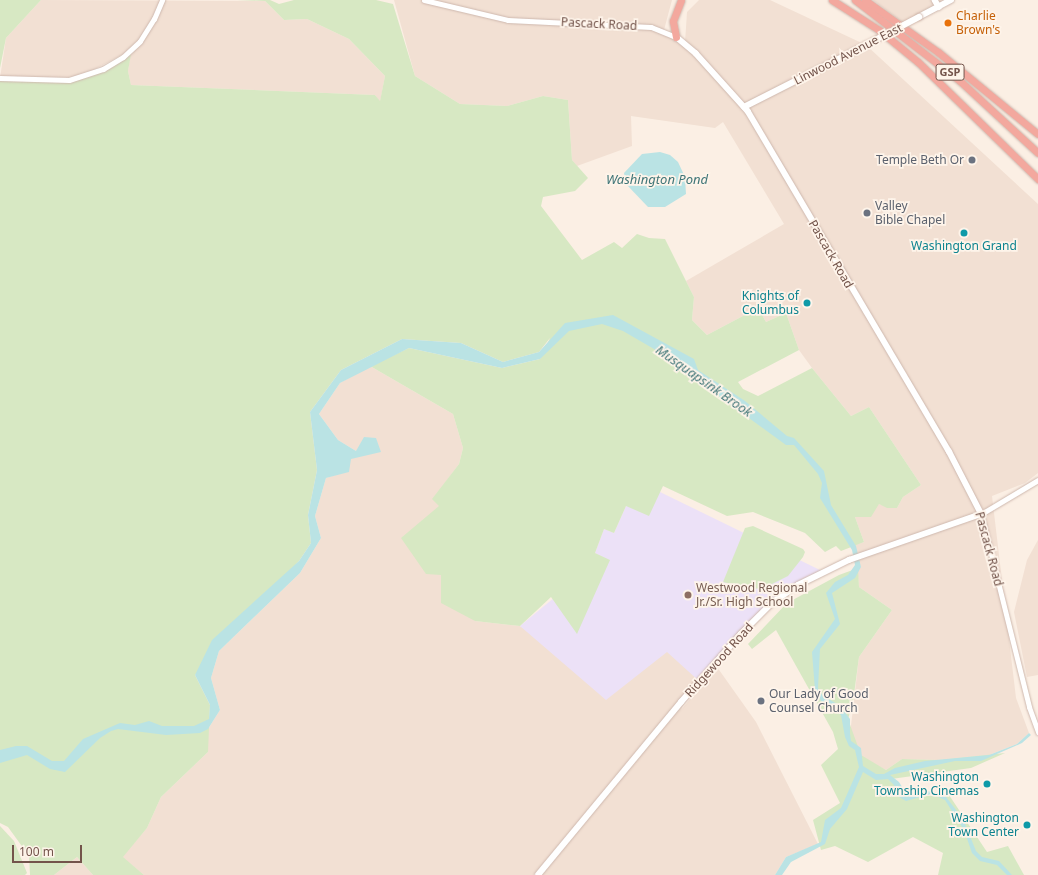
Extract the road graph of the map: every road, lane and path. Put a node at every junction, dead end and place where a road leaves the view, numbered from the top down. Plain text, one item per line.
1 (162, 0) edge
2 (424, 0) edge
3 (681, 0) edge
4 (832, 0) edge
5 (855, 0) edge
6 (865, 0) edge
7 (873, 0) edge
8 (935, 0) edge
9 (951, 0) edge
10 (939, 7) junction
11 (676, 37) junction
12 (938, 52) junction
13 (0, 78) edge
14 (744, 107) junction
15 (1038, 134) edge
16 (1038, 152) edge
17 (1038, 179) edge
18 (1038, 480) edge
19 (981, 514) junction
20 (1038, 732) edge
21 (538, 875) edge

1 - 13 street
2 - 11 street, Pascack Road
3 - 11 highway
4 - 17 highway, GSP
5 - 16 highway, GSP
6 - 12 highway, GSP
7 - 12 highway
8 - 10 main road
9 - 10 main road, Linwood Avenue East
10 - 14 main road, Linwood Avenue East, bridge
11 - 14 main road, Pascack Road
12 - 15 highway, GSP
14 - 19 main road, Pascack Road
18 - 19 street
19 - 20 street, Pascack Road
19 - 21 main road, Ridgewood Road

